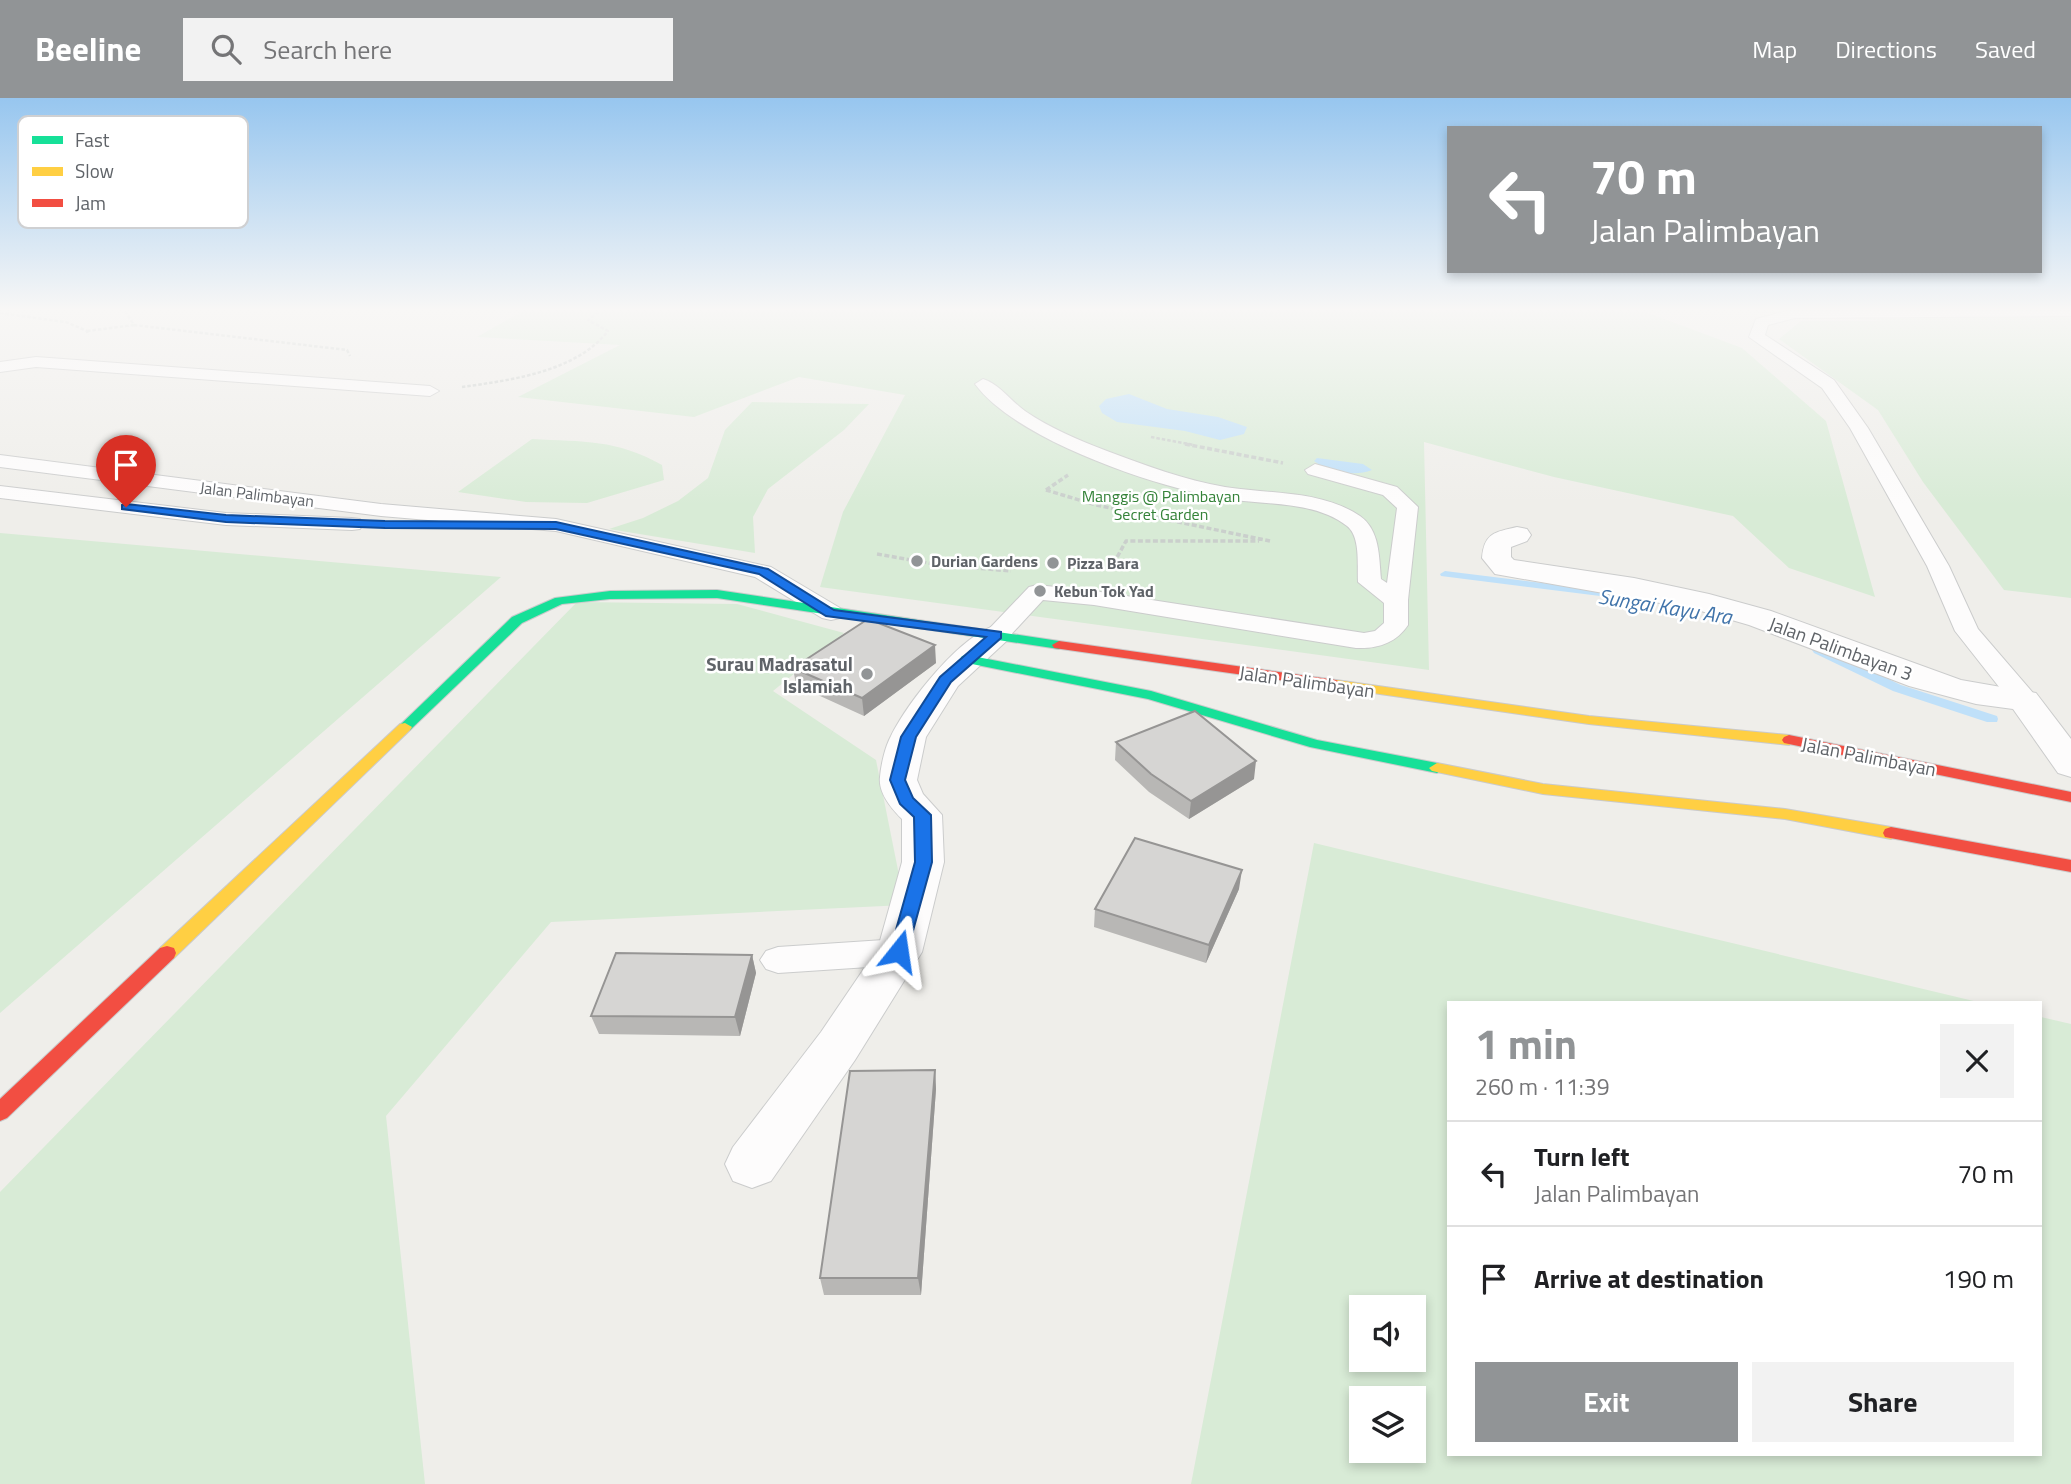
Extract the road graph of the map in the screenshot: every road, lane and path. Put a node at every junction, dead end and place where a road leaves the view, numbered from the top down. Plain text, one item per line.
1 (226, 376) edge
2 (352, 376) edge
3 (521, 376) edge
4 (1815, 376) edge
5 (342, 384) junction
6 (983, 384) dead end
7 (430, 391) joint
8 (1139, 435) dead end
9 (0, 461) edge
10 (1079, 468) dead end
11 (1315, 470) joint
12 (0, 492) edge
13 (556, 525) junction
14 (1517, 535) dead end
15 (877, 554) dead end
16 (1114, 563) dead end
17 (1037, 592) junction
18 (1396, 600) junction
19 (831, 613) junction
20 (982, 647) junction
21 (2024, 700) junction
22 (2071, 765) edge
23 (2071, 797) edge
24 (2071, 866) edge
25 (899, 951) junction
26 (778, 960) dead end
27 (0, 1112) edge
28 (752, 1164) dead end

1 - 5 lane
2 - 5 path
3 - 7 path
4 - 21 lane
5 - 7 lane
6 - 18 lane
8 - 11 path
9 - 13 lane, Jalan Palimbayan
10 - 16 path
11 - 18 lane
12 - 13 lane, Jalan Palimbayan
13 - 19 lane, Jalan Palimbayan
14 - 21 street, Jalan Palimbayan 3
15 - 17 path
17 - 18 lane
17 - 20 lane
19 - 20 street, Jalan Palimbayan
19 - 27 street
20 - 23 street, Jalan Palimbayan
20 - 24 street
20 - 25 street
21 - 22 street
25 - 26 lane
25 - 28 street

